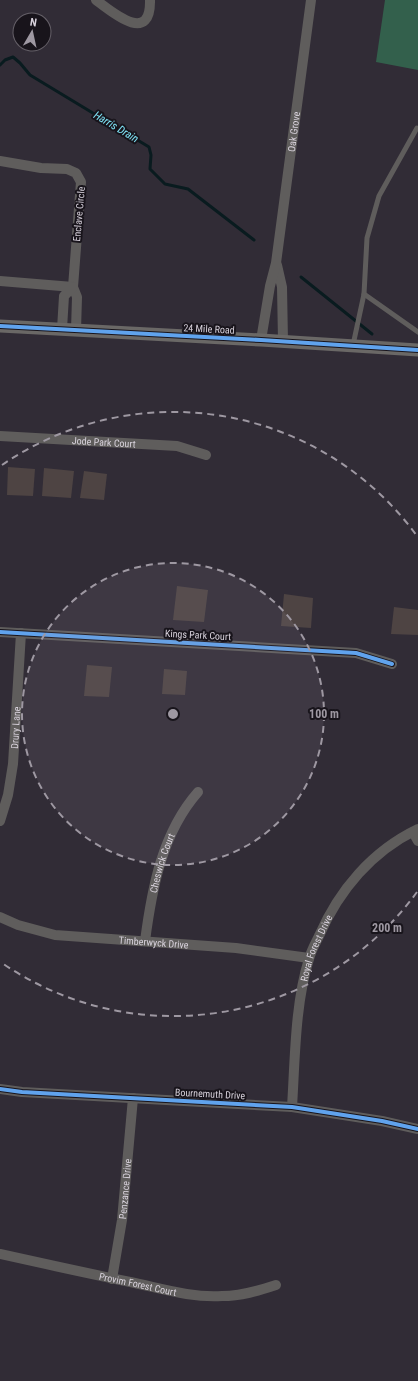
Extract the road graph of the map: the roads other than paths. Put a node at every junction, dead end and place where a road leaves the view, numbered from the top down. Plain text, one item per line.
1 (96, 0) edge
2 (150, 0) edge
3 (311, 0) edge
4 (417, 128) edge
5 (0, 161) edge
6 (276, 263) junction
7 (0, 281) edge
8 (73, 287) junction
9 (364, 294) junction
10 (0, 326) edge
11 (62, 329) junction
12 (76, 330) junction
13 (418, 332) edge
14 (261, 340) junction
15 (283, 341) junction
16 (353, 345) junction
17 (418, 350) edge
18 (0, 436) edge
19 (206, 455) dead end
20 (0, 632) edge
21 (21, 633) junction
22 (392, 664) dead end
23 (198, 792) dead end
24 (0, 822) edge
25 (415, 830) edge
26 (418, 841) edge
27 (0, 917) edge
28 (145, 941) junction
29 (309, 958) junction
30 (0, 1089) edge
31 (133, 1098) junction
32 (292, 1107) junction
33 (418, 1129) edge
34 (0, 1254) edge
35 (112, 1279) junction
36 (276, 1285) dead end

1 - 2 street
3 - 6 street, Oak Grove
4 - 9 lane
5 - 8 street, Enclave Circle
6 - 14 street, Oak Grove
6 - 15 street, Oak Grove
7 - 8 street
8 - 11 street, Enclave Circle
8 - 12 street, Enclave Circle
9 - 13 lane
9 - 16 lane
10 - 11 street, 24 Mile Road
11 - 12 street, 24 Mile Road
12 - 14 street, 24 Mile Road
14 - 15 street, 24 Mile Road
15 - 16 street, 24 Mile Road
16 - 17 street, 24 Mile Road
18 - 19 street, Jode Park Court
20 - 21 street, Kings Park Court
21 - 22 street, Kings Park Court
21 - 24 street, Drury Lane
23 - 28 street, Cheswick Court
25 - 26 street
25 - 29 street, Royal Forest Drive
27 - 28 street, Timberwyck Drive
28 - 29 street, Timberwyck Drive
29 - 32 street, Royal Forest Drive
30 - 31 street, Bournemuth Drive
31 - 32 street, Bournemuth Drive
31 - 35 street, Penzance Drive
32 - 33 street, Bournemuth Drive
34 - 35 street, Provim Forest Court
35 - 36 street, Provim Forest Court

